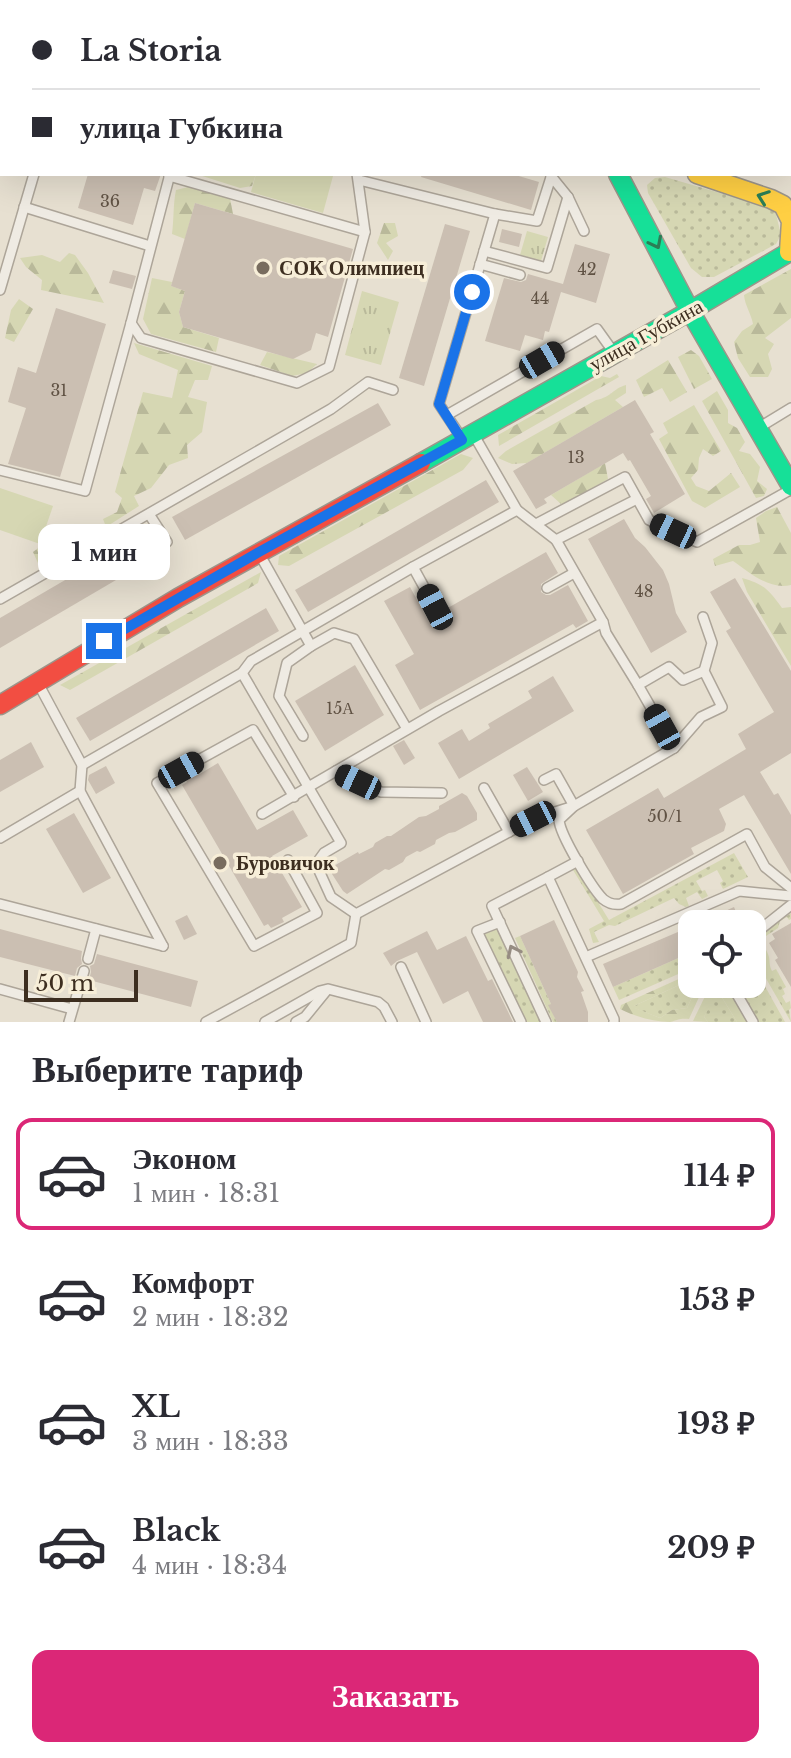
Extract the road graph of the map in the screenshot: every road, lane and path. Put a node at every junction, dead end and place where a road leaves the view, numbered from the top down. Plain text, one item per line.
1 (33, 176) edge
2 (169, 176) edge
3 (172, 176) edge
4 (551, 176) edge
5 (552, 176) edge
6 (622, 176) edge
7 (703, 176) edge
8 (358, 177) edge
9 (568, 197) junction
10 (24, 207) junction
11 (495, 214) junction
12 (584, 231) dead end
13 (365, 232) junction
14 (150, 246) junction
15 (484, 251) junction
16 (790, 251) edge
17 (480, 264) junction
18 (520, 275) dead end
19 (0, 290) edge
20 (690, 311) junction
21 (131, 323) junction
22 (614, 353) junction
23 (393, 390) dead end
24 (791, 408) edge
25 (447, 415) junction
26 (758, 428) junction
27 (468, 437) junction
28 (0, 470) edge
29 (791, 488) edge
30 (637, 499) junction
31 (517, 510) junction
32 (149, 514) junction
33 (536, 524) junction
34 (556, 540) junction
35 (167, 542) dead end
36 (259, 552) junction
37 (413, 567) junction
38 (574, 573) junction
39 (547, 588) dead end
40 (0, 599) edge
41 (435, 607) dead end
42 (703, 617) dead end
43 (603, 622) junction
44 (303, 631) junction
45 (311, 646) junction
46 (704, 671) junction
47 (242, 673) junction
48 (38, 682) junction
49 (638, 685) junction
50 (0, 705) edge
51 (407, 729) junction
52 (303, 736) dead end
53 (674, 748) junction
54 (82, 765) junction
55 (336, 771) junction
56 (544, 780) dead end
57 (309, 787) junction
58 (484, 788) dead end
59 (80, 791) junction
60 (442, 793) dead end
61 (294, 797) junction
62 (574, 806) junction
63 (262, 814) dead end
64 (509, 832) junction
65 (0, 838) edge
66 (288, 860) dead end
67 (578, 861) junction
68 (548, 877) junction
69 (791, 888) edge
70 (791, 896) edge
71 (0, 904) edge
72 (791, 905) edge
73 (356, 914) junction
74 (500, 922) junction
75 (766, 925) edge
76 (96, 929) junction
77 (586, 957) junction
78 (88, 959) dead end
79 (401, 967) dead end
80 (84, 971) dead end
81 (0, 989) edge
82 (328, 989) junction
83 (739, 998) edge
84 (72, 1009) junction
85 (69, 1022) edge
86 (206, 1022) edge
87 (265, 1022) edge
88 (296, 1022) edge
89 (392, 1022) edge
90 (426, 1022) edge
91 (521, 1022) edge
92 (546, 1022) edge
93 (614, 1022) edge
94 (753, 1022) edge

1 - 10 lane
2 - 14 lane
3 - 13 lane
4 - 11 lane
5 - 9 lane
6 -> 20 main road
16 -> 7 main road
8 - 11 lane
8 - 13 lane
9 - 12 lane
9 - 15 lane
10 - 14 lane
10 - 19 lane
11 - 15 lane
13 - 21 lane
14 - 21 lane
15 - 17 lane
16 - 20 main road, улица Губкина
17 - 18 lane
17 - 25 lane
20 - 22 main road, улица Губкина
20 - 26 main road
21 - 28 lane
22 - 25 lane
22 - 27 main road, улица Губкина
23 - 32 lane
24 - 26 lane
25 - 27 lane
26 - 29 main road
27 - 31 lane
27 - 36 main road, улица Губкина
29 - 30 lane
30 - 33 lane
30 - 34 lane
31 - 33 lane
31 - 37 lane
32 - 35 lane
32 - 40 lane
33 - 34 lane
34 - 38 lane
36 - 44 lane
36 - 48 main road, улица Губкина
37 - 41 lane
37 - 44 lane
38 - 39 lane
38 - 43 lane
42 - 46 lane
43 - 49 lane
43 - 51 lane
44 - 45 lane
44 - 47 lane
45 - 51 lane
45 - 52 lane
46 - 49 lane
46 - 53 lane
47 - 54 lane
47 - 57 lane
48 - 50 main road, улица Губкина
48 - 54 lane
49 - 53 lane
51 - 55 lane
53 - 62 lane
54 - 59 lane
55 - 57 lane
55 - 60 lane
56 - 62 lane
57 - 61 lane
57 - 73 lane
58 - 64 lane
59 - 65 lane
59 - 76 lane
61 - 63 lane
61 - 66 lane
62 - 64 lane
62 - 67 lane
64 - 73 lane
67 - 68 lane
67 - 69 lane
68 - 74 lane
68 - 77 lane
70 - 77 lane
71 - 76 lane
72 - 75 lane
73 - 86 lane
74 - 91 lane
92 -> 74 lane
76 - 78 lane
77 - 93 lane
79 - 90 lane
80 - 84 lane
81 - 84 lane
82 - 87 lane
82 - 88 lane
82 - 89 lane
83 - 94 lane
84 - 85 lane

